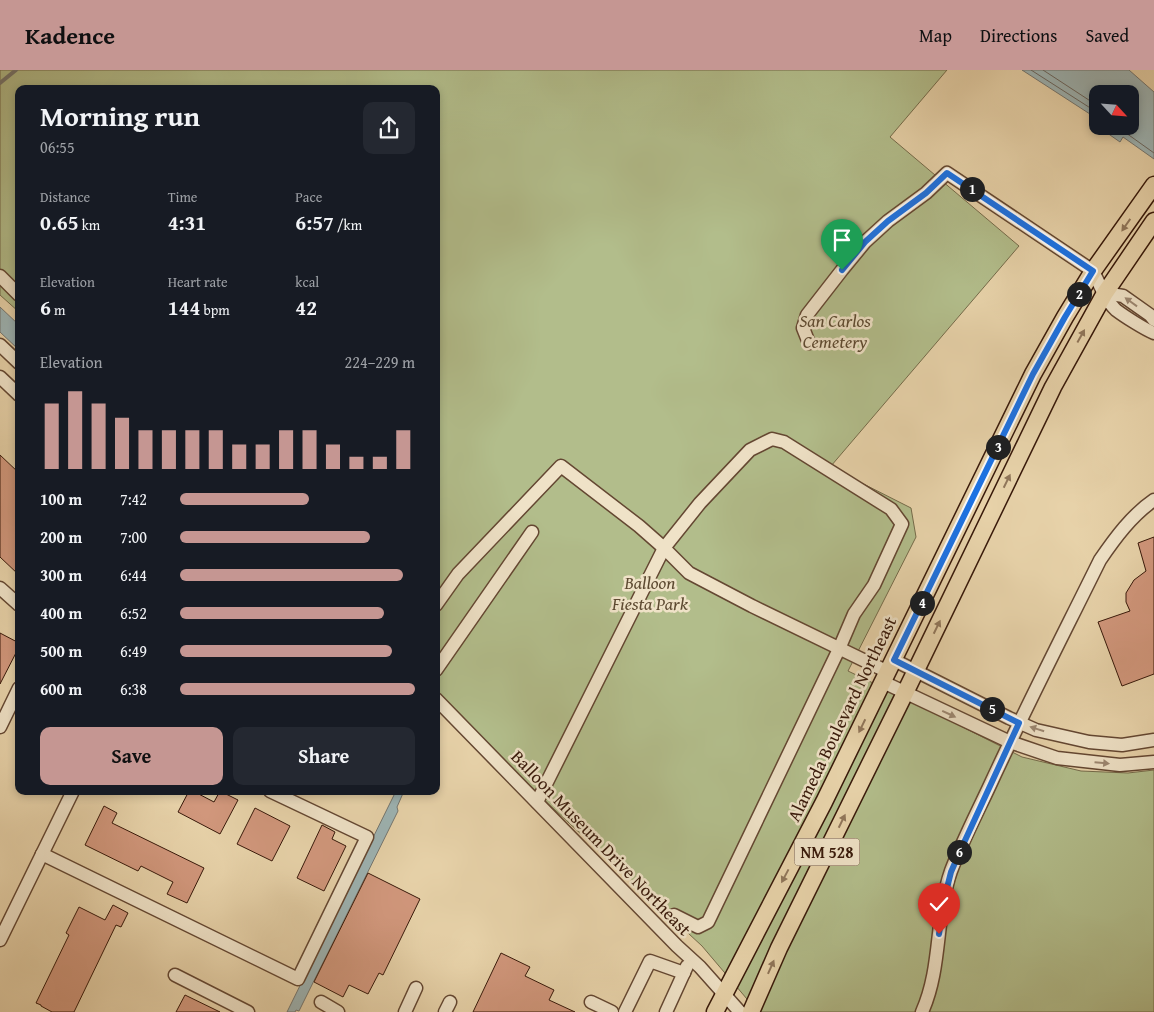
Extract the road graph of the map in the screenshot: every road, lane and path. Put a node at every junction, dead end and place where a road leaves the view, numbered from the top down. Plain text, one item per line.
1 (1154, 186) edge
2 (1154, 221) edge
3 (1093, 271) junction
4 (0, 276) edge
5 (15, 291) edge
6 (1105, 293) junction
7 (1154, 320) edge
8 (1154, 333) edge
9 (809, 343) dead end
10 (0, 345) edge
11 (15, 359) edge
12 (2, 384) edge
13 (15, 392) edge
14 (1154, 500) edge
15 (532, 532) dead end
16 (664, 548) junction
17 (0, 588) edge
18 (440, 599) edge
19 (15, 602) edge
20 (839, 649) junction
21 (440, 664) edge
22 (888, 671) junction
23 (915, 671) junction
24 (905, 693) junction
25 (15, 696) edge
26 (440, 703) edge
27 (1019, 723) junction
28 (0, 728) edge
29 (1154, 740) edge
30 (1010, 742) junction
31 (1154, 762) edge
32 (71, 795) edge
33 (278, 795) edge
34 (537, 802) junction
35 (42, 854) junction
36 (674, 914) dead end
37 (0, 940) edge
38 (690, 958) junction
39 (684, 973) junction
40 (175, 975) dead end
41 (416, 988) dead end
42 (724, 994) junction
43 (321, 1002) dead end
44 (590, 1002) dead end
45 (248, 1012) edge
46 (338, 1012) edge
47 (405, 1012) edge
48 (612, 1012) edge
49 (625, 1012) edge
50 (666, 1012) edge
51 (715, 1012) edge
52 (740, 1012) edge
53 (751, 1012) edge
54 (922, 1012) edge

1 -> 3 main road, Alameda Boulevard Northeast / NM 528
2 - 6 main road, NM 528
3 - 6 street
3 - 9 street
3 - 22 main road, Alameda Boulevard Northeast / NM 528
4 - 5 street
7 -> 6 street
6 - 8 street
23 -> 6 main road, NM 528
10 - 11 street
12 - 13 street
14 - 27 street
15 - 21 street
16 - 18 street
16 - 20 street
16 - 20 street
16 - 34 street
17 - 19 street
20 - 22 street
20 - 36 street
22 - 23 street
22 - 24 street
22 -> 42 main road, Alameda Boulevard Northeast / NM 528
23 - 24 main road, NM 528
23 - 27 street
24 -> 30 street
53 -> 24 main road, NM 528
25 - 28 street
26 - 34 street, Balloon Museum Drive Northeast
29 -> 27 street
27 - 30 street
30 -> 31 street
30 - 54 street
32 - 35 street
33 - 35 street
34 - 38 street, Balloon Museum Drive Northeast
35 - 37 street
38 - 39 street
38 - 42 street, Balloon Museum Drive Northeast
39 - 49 street
39 - 50 street
40 - 45 street
41 - 47 street
42 - 51 main road, Alameda Boulevard Northeast / NM 528
42 - 52 street, Balloon Museum Drive Northeast
43 - 46 street
44 - 48 street

